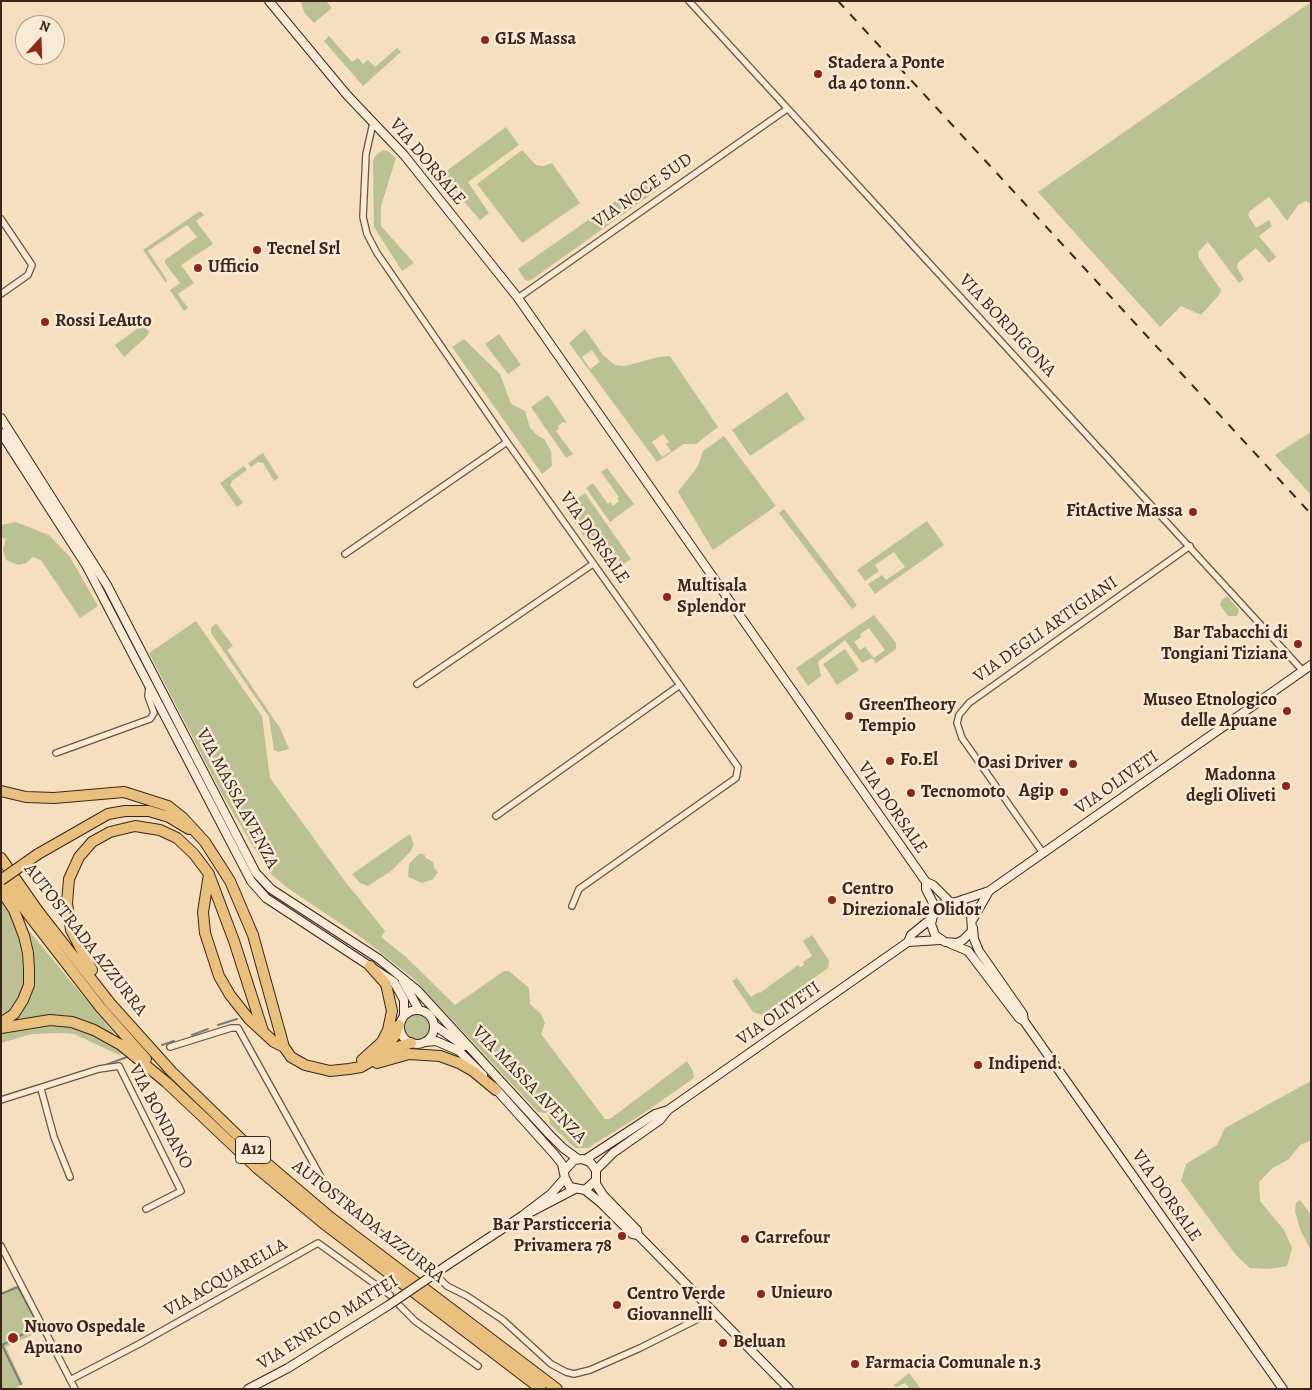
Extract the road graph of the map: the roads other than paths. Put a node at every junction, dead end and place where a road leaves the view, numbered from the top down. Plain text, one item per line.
1 (269, 1) edge
2 (689, 1) edge
3 (787, 110) junction
4 (374, 123) junction
5 (1, 219) edge
6 (1, 294) edge
7 (518, 298) junction
8 (1, 418) edge
9 (1, 434) edge
10 (507, 442) junction
11 (1190, 546) junction
12 (345, 554) dead end
13 (593, 564) junction
14 (1311, 665) edge
15 (1303, 671) junction
16 (417, 684) dead end
17 (149, 685) junction
18 (680, 685) junction
19 (56, 753) dead end
20 (1, 791) edge
21 (496, 816) dead end
22 (184, 827) junction
23 (202, 838) junction
24 (1043, 853) junction
25 (1, 858) edge
26 (209, 874) junction
27 (1, 875) edge
28 (1, 880) edge
29 (926, 882) junction
30 (1, 890) edge
31 (989, 891) junction
32 (953, 902) junction
33 (572, 906) dead end
34 (933, 915) junction
35 (973, 922) junction
36 (940, 940) junction
37 (908, 942) junction
38 (951, 944) junction
39 (370, 966) junction
40 (398, 974) junction
41 (419, 1010) junction
42 (404, 1015) junction
43 (1024, 1021) junction
44 (1, 1023) edge
45 (128, 1023) junction
46 (399, 1025) junction
47 (434, 1025) junction
48 (1, 1028) edge
49 (263, 1032) junction
50 (425, 1042) junction
51 (411, 1043) junction
52 (170, 1046) dead end
53 (284, 1047) junction
54 (482, 1062) junction
55 (349, 1069) junction
56 (166, 1082) junction
57 (41, 1088) junction
58 (496, 1090) junction
59 (1, 1100) edge
60 (668, 1110) junction
61 (582, 1159) junction
62 (596, 1170) junction
63 (565, 1174) junction
64 (70, 1177) dead end
65 (596, 1180) junction
66 (575, 1190) junction
67 (585, 1190) junction
68 (146, 1209) dead end
69 (522, 1216) junction
70 (638, 1235) junction
71 (1, 1246) edge
72 (429, 1269) dead end
73 (439, 1278) dead end
74 (390, 1294) dead end
75 (400, 1306) dead end
76 (714, 1311) junction
77 (478, 1366) dead end
78 (70, 1380) junction
79 (75, 1389) edge
80 (248, 1389) edge
81 (541, 1389) edge
82 (557, 1389) edge
83 (789, 1389) edge
84 (1283, 1389) edge

1 - 4 main road, VIA DORSALE
2 - 3 street, VIA BORDIGONA
3 - 7 street, VIA NOCE SUD
3 - 11 street, VIA BORDIGONA
4 - 7 main road, VIA DORSALE
4 - 10 street, VIA DORSALE
5 - 6 street
7 - 29 main road, VIA DORSALE
8 - 40 main road, VIA MASSA AVENZA
9 - 17 main road, VIA MASSA AVENZA
10 - 12 street
10 - 13 street, VIA DORSALE
11 - 15 street, VIA BORDIGONA
11 - 24 street, VIA DEGLI ARTIGIANI
13 - 16 street
13 - 18 street, VIA DORSALE
14 - 15 main road, VIA OLIVETI
15 - 24 main road, VIA OLIVETI
17 - 19 street
17 - 39 main road, VIA MASSA AVENZA
18 - 21 street
18 - 33 street, VIA DORSALE
20 - 23 highway
22 - 23 highway
22 - 26 highway
22 - 28 highway, bridge
23 - 53 highway
24 - 31 main road, VIA OLIVETI
25 - 45 highway, AUTOSTRADA AZZURRA / A12
26 - 45 highway
26 - 49 highway
26 - 49 highway
27 - 56 highway, A12
29 - 32 main road, VIA DORSALE
29 - 34 main road, VIA DORSALE
30 - 44 highway
31 - 32 main road, VIA OLIVETI
31 - 35 main road, VIA OLIVETI
32 - 34 main road
32 - 35 main road
34 - 36 main road
34 - 37 main road, VIA OLIVETI
35 - 38 main road
35 - 43 main road, VIA DORSALE
36 - 37 main road
36 - 38 main road
37 - 60 main road, VIA OLIVETI
38 - 43 main road, VIA DORSALE
39 - 42 main road, VIA MASSA AVENZA
39 - 55 highway
40 - 41 main road
40 - 54 main road, VIA MASSA AVENZA
41 - 42 main road
41 - 47 main road
42 - 46 main road
43 - 84 main road, VIA DORSALE
45 - 82 highway, AUTOSTRADA AZZURRA / A12
46 - 51 main road
46 - 55 highway
47 - 50 main road
47 - 54 main road
48 - 56 highway
49 - 53 highway
50 - 51 main road
50 - 58 main road, VIA MASSA AVENZA
51 - 55 highway
52 - 72 street
53 - 55 highway
54 - 61 main road, VIA MASSA AVENZA
55 - 58 highway
56 - 81 highway, AUTOSTRADA AZZURRA / A12
57 - 59 street, VIA BONDANO
57 - 64 street
57 - 68 street, VIA BONDANO
58 - 63 main road, VIA MASSA AVENZA
60 - 61 main road, VIA OLIVETI
60 - 62 main road, VIA OLIVETI
61 - 62 main road, VIA MASSA AVENZA
61 - 63 main road, VIA MASSA AVENZA
62 - 65 main road
63 - 66 main road, VIA MASSA AVENZA
63 - 69 main road, VIA ENRICO MATTEI
65 - 67 main road
65 - 70 main road
66 - 67 main road
66 - 69 main road, VIA ENRICO MATTEI
67 - 70 main road
69 - 80 main road, VIA ENRICO MATTEI, bridge
70 - 76 main road
71 - 78 street
73 - 76 street
74 - 78 street, VIA ACQUARELLA
75 - 77 street
76 - 83 main road
78 - 79 street

